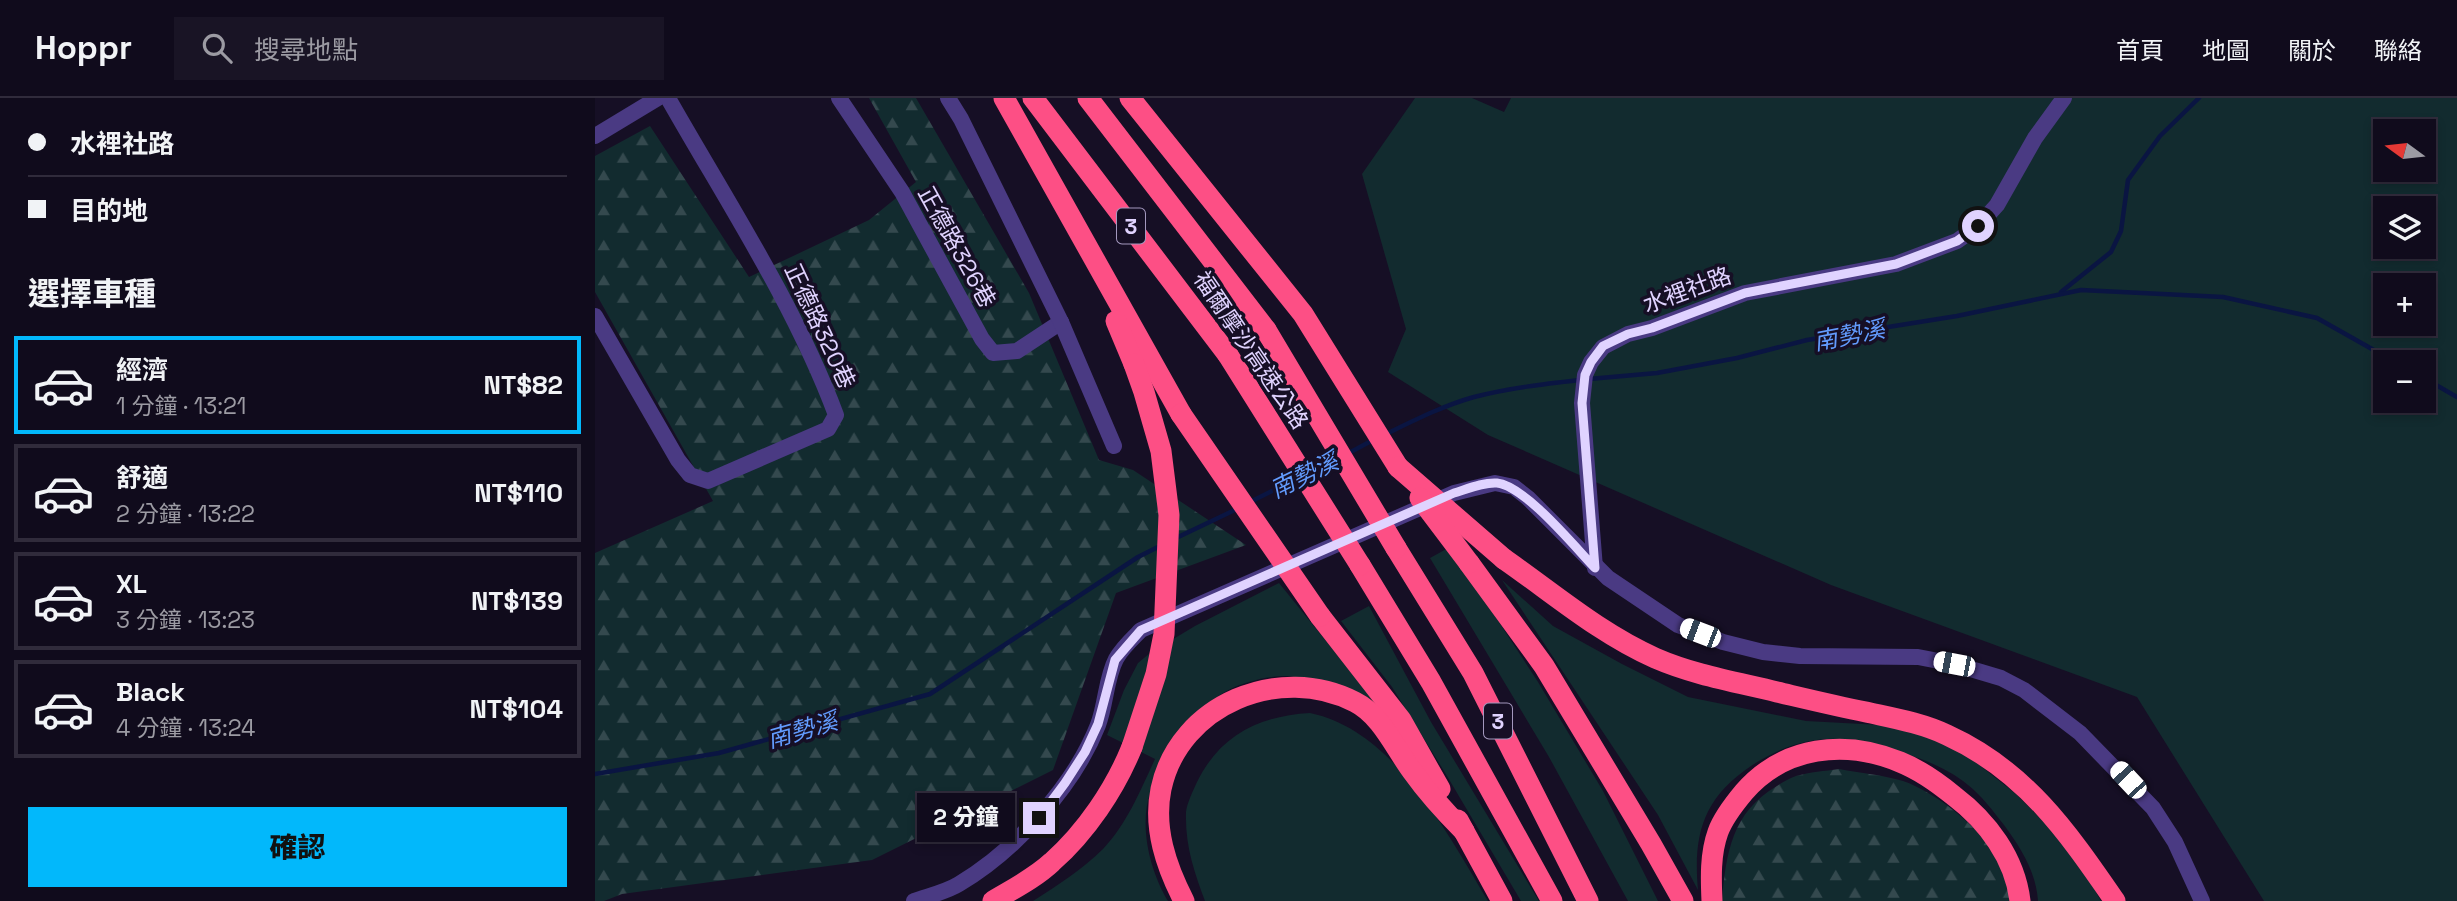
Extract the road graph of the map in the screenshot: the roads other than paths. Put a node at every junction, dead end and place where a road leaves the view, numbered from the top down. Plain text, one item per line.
1 (658, 98) edge
2 (668, 98) edge
3 (839, 98) edge
4 (948, 98) edge
5 (1004, 98) edge
6 (1033, 98) edge
7 (1089, 98) edge
8 (1131, 98) edge
9 (2064, 98) edge
10 (595, 136) edge
11 (1057, 191) junction
12 (595, 316) edge
13 (1061, 322) junction
14 (1114, 446) dead end
15 (1398, 467) junction
16 (1595, 568) junction
17 (1464, 831) junction
18 (914, 901) edge
19 (993, 901) edge
20 (1184, 901) edge
21 (1502, 901) edge
22 (1552, 901) edge
23 (1588, 901) edge
24 (1683, 901) edge
25 (1712, 901) edge
26 (2020, 901) edge
27 (2115, 901) edge
28 (2202, 901) edge

1 - 10 street
2 - 12 street, 正德路320巷
3 - 13 street, 正德路326巷
4 - 13 street
5 - 11 highway
6 - 22 highway, 福爾摩沙高速公路 / 3, bridge
7 - 23 highway, 福爾摩沙高速公路 / 3, bridge
8 - 15 highway
9 - 16 street, 水裡社路
11 - 17 highway, bridge
11 - 19 highway, bridge
13 - 14 street
15 - 24 highway, bridge
15 - 27 highway, bridge
16 - 18 street
16 - 28 street
17 - 20 highway
17 - 21 highway
25 - 26 highway

